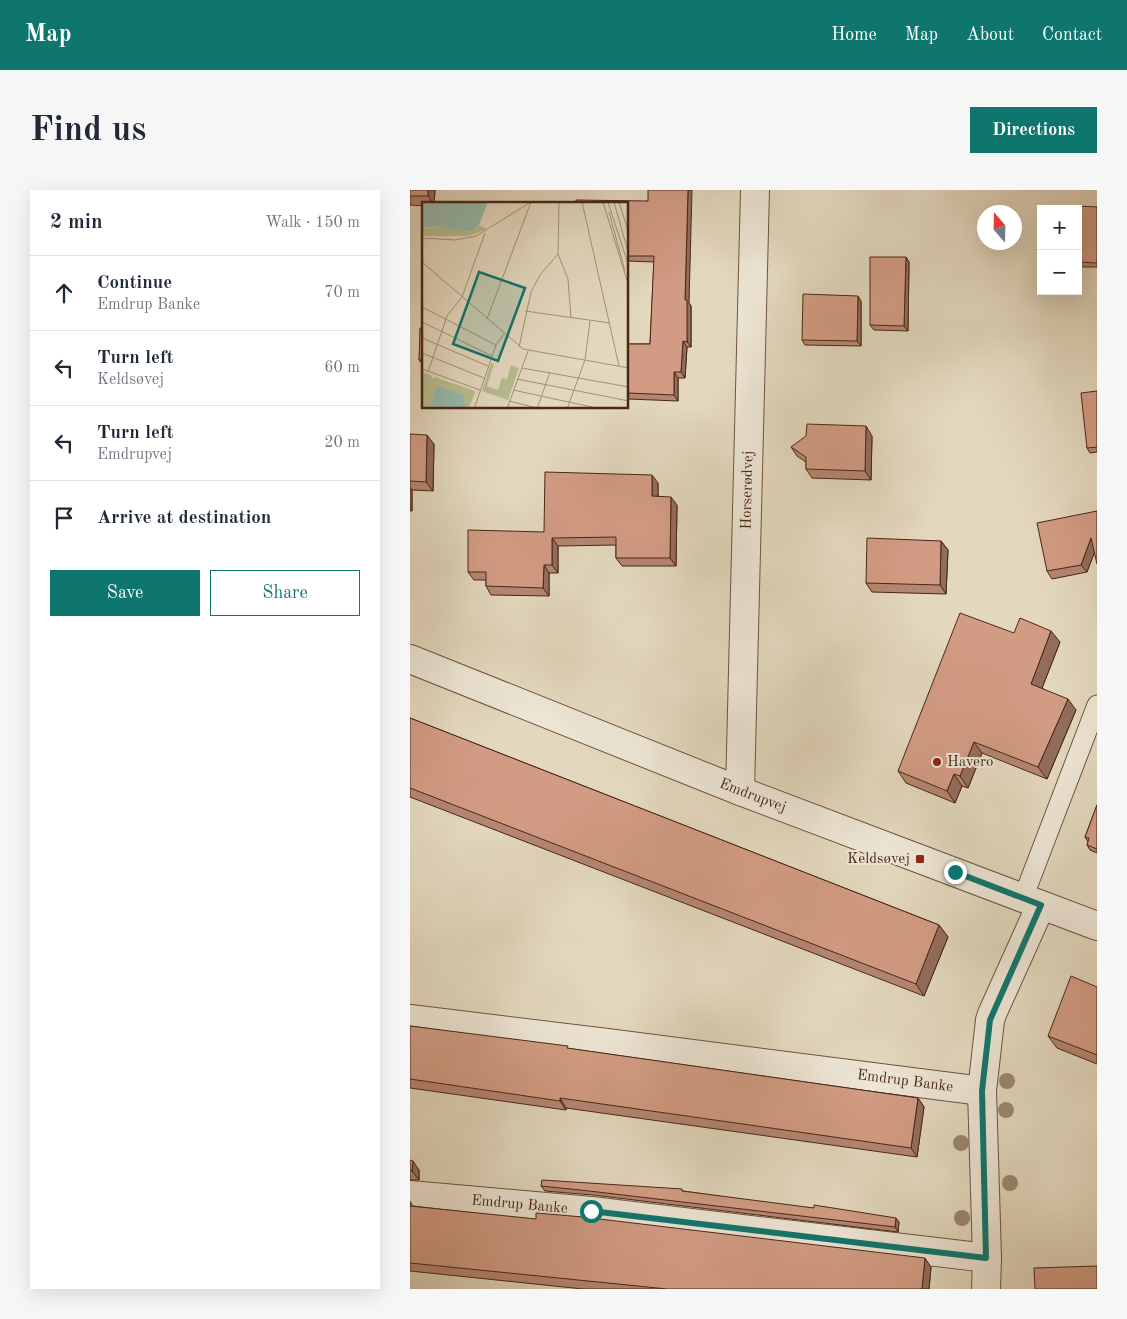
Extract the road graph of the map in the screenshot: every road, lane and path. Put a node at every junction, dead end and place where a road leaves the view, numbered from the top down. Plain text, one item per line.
1 (755, 190) edge
2 (410, 659) edge
3 (1097, 705) edge
4 (740, 791) junction
5 (1032, 901) junction
6 (1097, 926) edge
7 (410, 1020) edge
8 (982, 1091) junction
9 (410, 1195) edge
10 (986, 1258) junction
11 (986, 1289) edge

1 - 4 street, Horserødvej
2 - 4 street, Emdrupvej
3 - 5 lane
4 - 5 street, Emdrupvej
5 - 6 street, Emdrupvej
5 - 8 street
7 - 8 street, Emdrup Banke
8 - 10 street
9 - 10 street, Emdrup Banke
10 - 11 street

